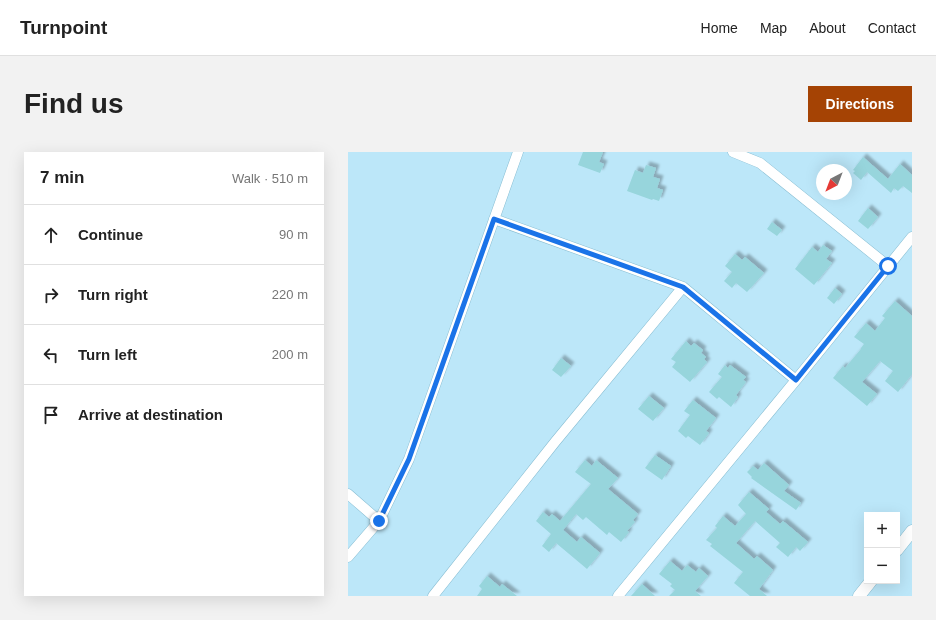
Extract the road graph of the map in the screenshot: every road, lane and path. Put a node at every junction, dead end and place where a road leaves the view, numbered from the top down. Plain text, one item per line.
1 (518, 152) edge
2 (733, 152) edge
3 (494, 219) junction
4 (912, 237) edge
5 (888, 266) junction
6 (683, 287) junction
7 (796, 380) junction
8 (348, 494) edge
9 (379, 521) junction
10 (912, 531) edge
11 (899, 548) edge
12 (348, 557) edge
13 (869, 584) edge
14 (433, 596) edge
15 (618, 596) edge
16 (859, 596) edge

1 - 3 street
2 - 5 street
3 - 6 street
3 - 9 street
4 - 5 street
5 - 7 street
6 - 7 street
6 - 14 street
7 - 15 street
8 - 9 street
9 - 12 street
10 - 11 street
13 - 16 street

